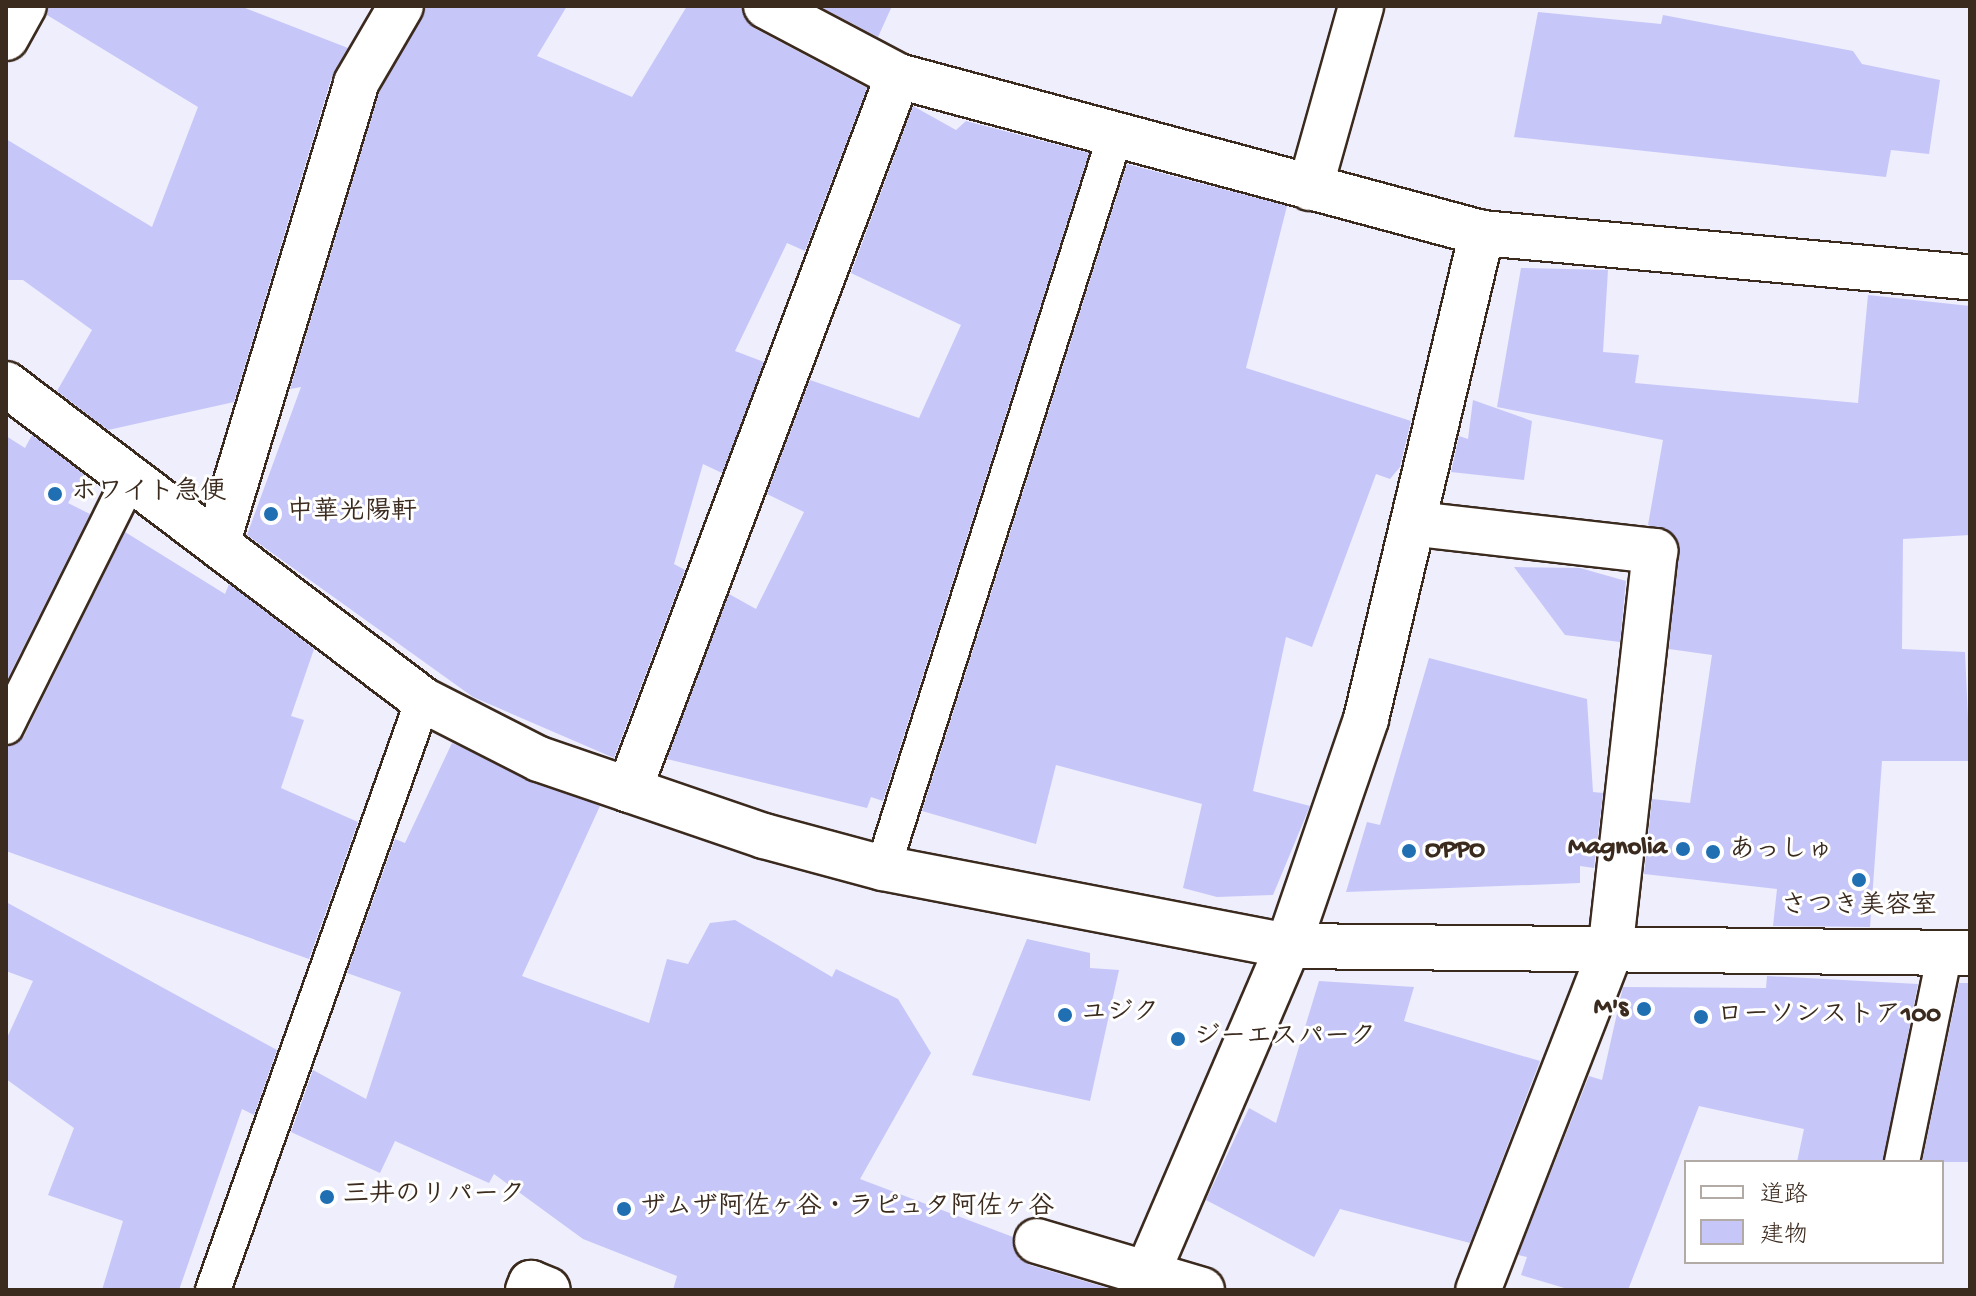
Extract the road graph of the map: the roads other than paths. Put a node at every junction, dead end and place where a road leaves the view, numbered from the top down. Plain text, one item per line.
1 (24, 6) edge
2 (401, 6) edge
3 (766, 6) edge
4 (1361, 6) edge
5 (6, 38) edge
6 (898, 76) junction
7 (1115, 136) junction
8 (1310, 188) junction
9 (1482, 233) junction
10 (1970, 277) edge
11 (6, 384) edge
12 (131, 476) junction
13 (1417, 524) junction
14 (219, 538) junction
15 (423, 700) junction
16 (6, 727) edge
17 (629, 790) junction
18 (883, 868) junction
19 (1288, 946) junction
20 (1610, 952) junction
21 (1957, 953) edge
22 (1903, 1160) edge
23 (1037, 1241) dead end
24 (1143, 1283) edge
25 (213, 1290) edge
26 (528, 1290) edge
27 (548, 1290) edge
28 (1202, 1290) edge
29 (1478, 1290) edge

1 - 5 street
2 - 14 street
3 - 6 street
4 - 8 street
6 - 7 street
6 - 17 street
7 - 8 street
7 - 18 lane
8 - 9 street
9 - 10 street
9 - 13 street
11 - 12 street
12 - 14 street
12 - 16 lane
13 - 19 street
13 - 20 street
14 - 15 street
15 - 17 street
15 - 25 lane
17 - 18 street
18 - 19 street
19 - 20 street
19 - 24 street
20 - 21 street
20 - 29 street
21 - 22 lane
23 - 24 street
24 - 28 street
26 - 27 street

